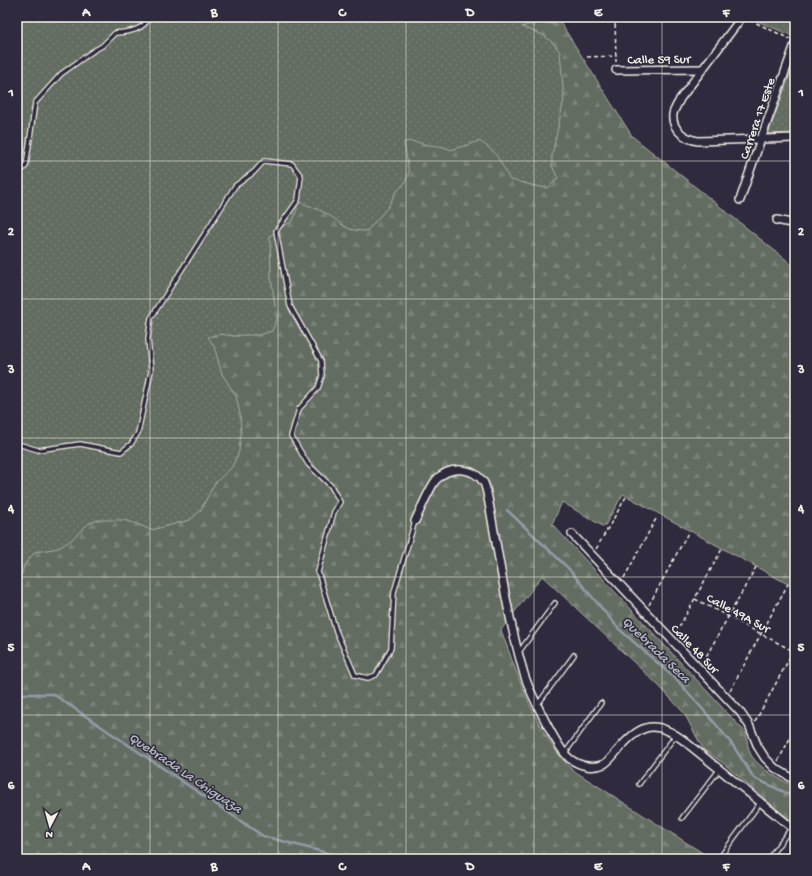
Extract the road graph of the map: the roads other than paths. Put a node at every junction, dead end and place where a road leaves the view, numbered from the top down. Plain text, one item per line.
1 (150, 17) edge
2 (742, 17) edge
3 (795, 42) edge
4 (703, 69) junction
5 (616, 70) road end
6 (795, 138) edge
7 (760, 139) junction
8 (17, 175) edge
9 (740, 200) dead end
10 (777, 220) dead end
11 (795, 224) edge
12 (17, 442) edge
13 (415, 521) joint
14 (572, 534) dead end
15 (555, 603) dead end
16 (518, 653) junction
17 (574, 655) dead end
18 (601, 703) dead end
19 (538, 704) junction
20 (676, 735) junction
21 (565, 753) junction
22 (720, 769) junction
23 (795, 780) edge
24 (639, 784) dead end
25 (761, 802) junction
26 (682, 818) dead end
27 (793, 829) edge
28 (723, 853) dead end
29 (768, 859) edge

1 - 8 lane
2 - 4 street
3 - 7 street, Carrera 17 Este
4 - 5 street, Calle 59 Sur
4 - 7 street
6 - 7 street
7 - 9 street, Carrera 17 Este
10 - 11 street
12 - 13 lane
13 - 16 street
14 - 23 street, Calle 48 Sur
15 - 16 lane
16 - 19 street
17 - 19 lane
18 - 21 lane
19 - 21 street
20 - 21 street
20 - 22 street
20 - 24 lane
22 - 25 street
22 - 26 lane
25 - 27 street
25 - 28 lane
27 - 29 lane

